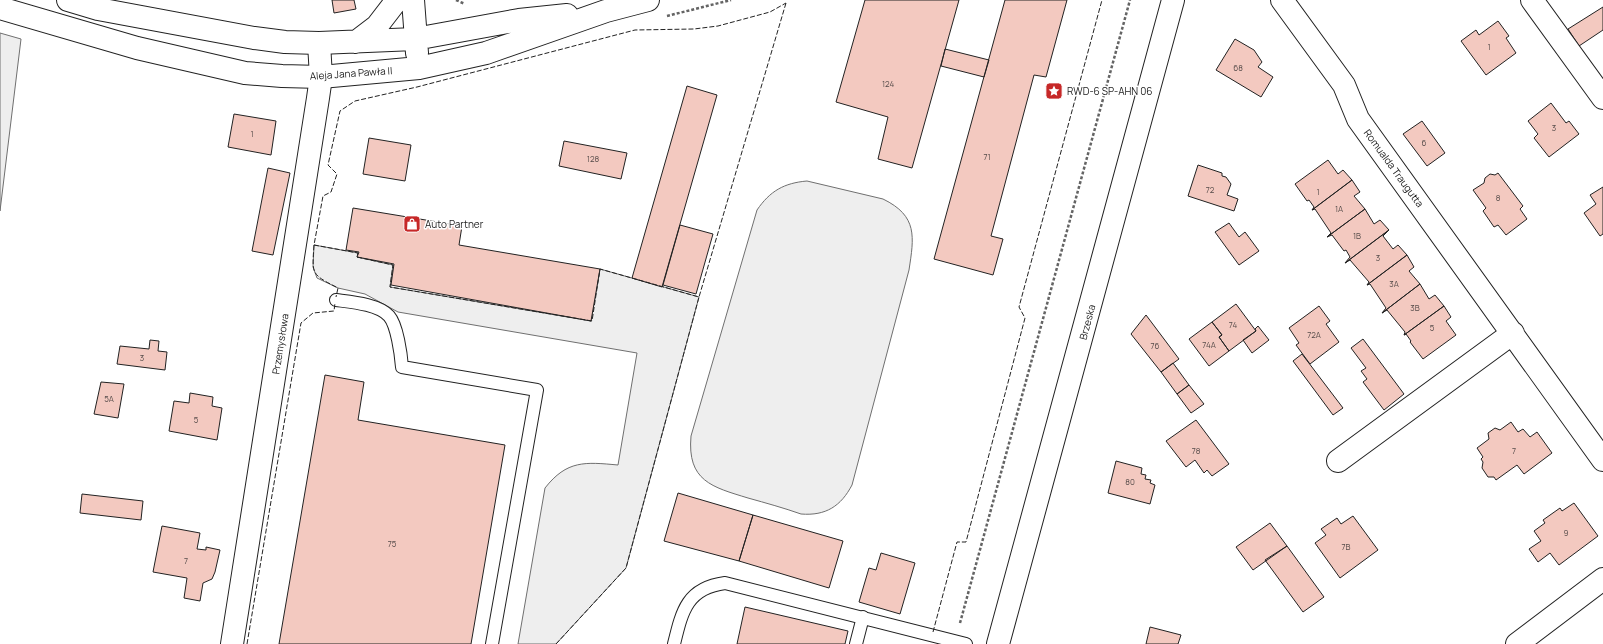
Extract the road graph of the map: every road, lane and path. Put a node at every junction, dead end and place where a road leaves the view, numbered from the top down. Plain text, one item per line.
1 (68, 0) edge
2 (397, 0) edge
3 (413, 0) edge
4 (648, 0) edge
5 (1130, 0) edge
6 (1174, 0) edge
7 (1282, 0) edge
8 (1532, 0) edge
9 (0, 8) edge
10 (606, 11) junction
11 (415, 39) junction
12 (356, 42) junction
13 (319, 43) junction
14 (419, 68) junction
15 (321, 77) junction
16 (1603, 98) edge
17 (336, 300) dead end
18 (1513, 333) junction
19 (1603, 460) edge
20 (1338, 461) dead end
21 (1603, 579) edge
22 (863, 617) junction
23 (960, 642) edge
24 (232, 644) edge
25 (492, 644) edge
26 (674, 644) edge
27 (856, 644) edge
28 (998, 644) edge
29 (1517, 644) edge

1 - 13 street, Aleja Jana Pawła II
2 - 12 street
3 - 11 street
4 - 10 street, Aleja Jana Pawła II
5 - 23 path
6 - 28 street, Brzeska
7 - 18 street, Romualda Traugutta
8 - 16 street
9 - 15 street, Aleja Jana Pawła II
10 - 11 street, Aleja Jana Pawła II
10 - 14 street, Aleja Jana Pawła II
11 - 12 street, Aleja Jana Pawła II
11 - 14 street
12 - 13 street, Aleja Jana Pawła II
13 - 15 street, Przemysłowa
14 - 15 street, Aleja Jana Pawła II
15 - 24 street, Przemysłowa
17 - 25 lane
18 - 19 street, Romualda Traugutta
18 - 20 street
21 - 29 street
22 - 23 lane
22 - 26 lane
22 - 27 lane

